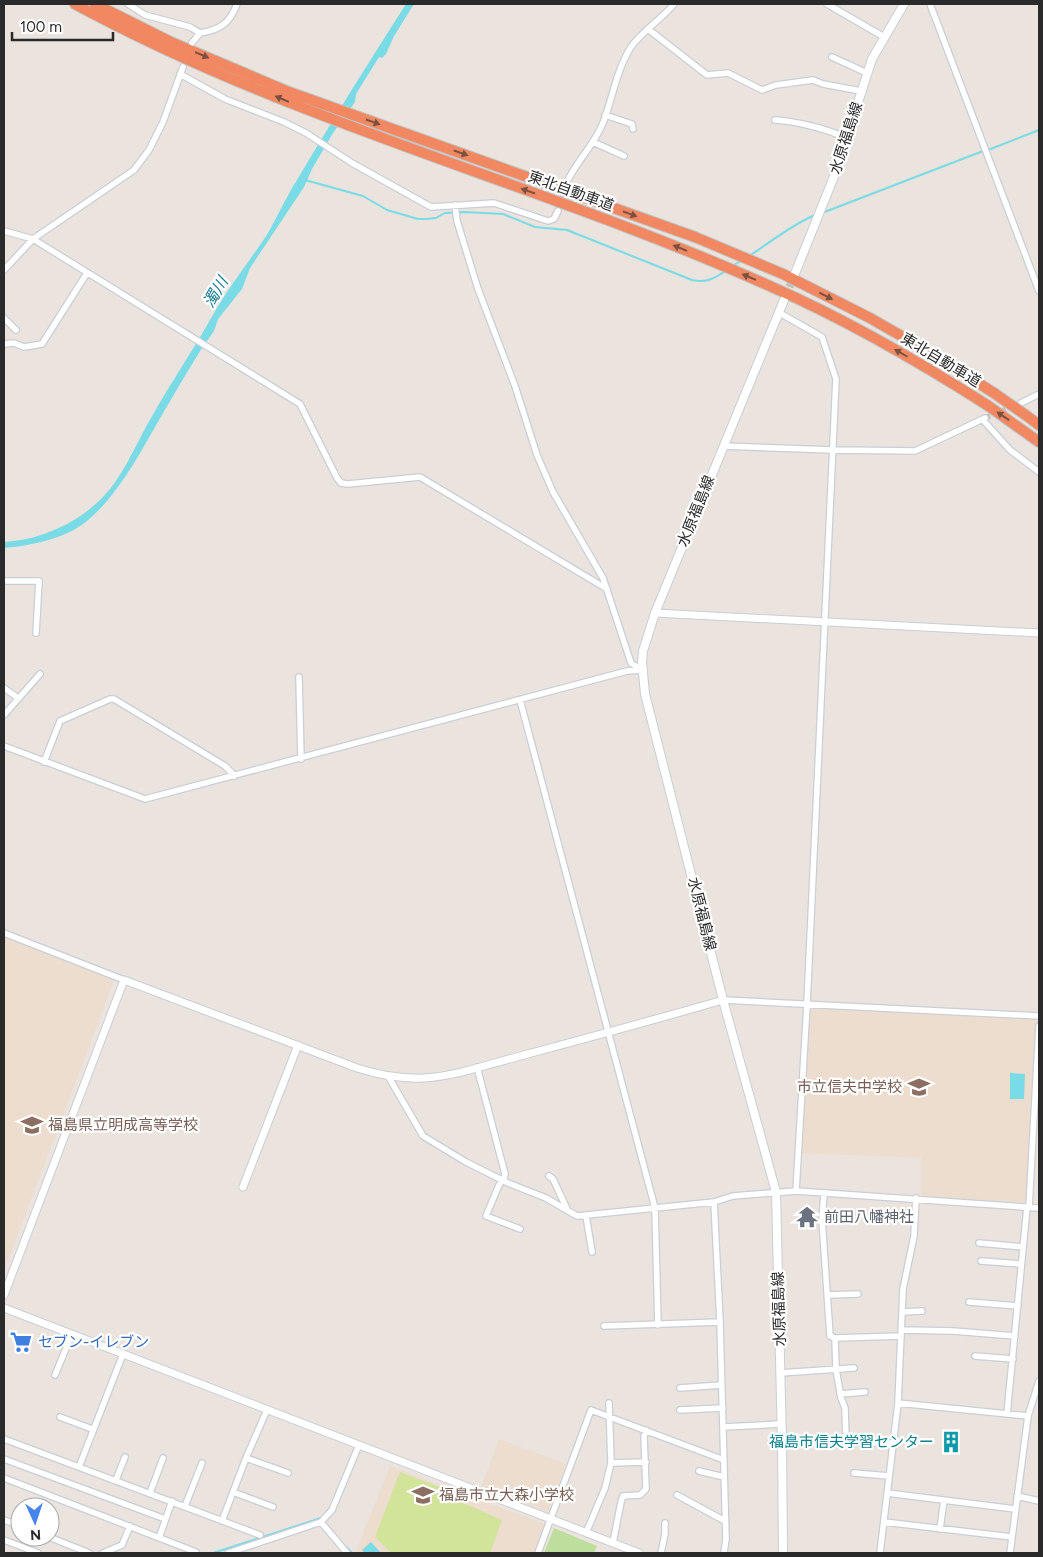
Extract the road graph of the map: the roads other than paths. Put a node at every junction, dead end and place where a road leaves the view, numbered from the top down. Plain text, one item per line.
1 (75, 4) edge
2 (95, 4) edge
3 (128, 4) edge
4 (237, 4) edge
5 (674, 4) edge
6 (827, 4) edge
7 (904, 4) edge
8 (930, 4) edge
9 (648, 29) junction
10 (200, 33) junction
11 (884, 37) junction
12 (192, 43) dead end
13 (832, 57) dead end
14 (183, 67) dead end
15 (867, 73) junction
16 (180, 74) junction
17 (861, 91) junction
18 (605, 115) junction
19 (775, 120) dead end
20 (632, 129) dead end
21 (846, 138) junction
22 (593, 142) junction
23 (624, 156) dead end
24 (569, 178) tunnel mouth
25 (455, 205) junction
26 (558, 211) dead end
27 (4, 231) edge
28 (33, 239) junction
29 (4, 270) edge
30 (87, 273) junction
31 (794, 276) tunnel mouth
32 (1039, 291) edge
33 (784, 300) tunnel mouth
34 (778, 312) junction
35 (4, 318) edge
36 (16, 330) dead end
37 (4, 344) edge
38 (1039, 394) edge
39 (1021, 403) tunnel mouth
40 (1039, 425) edge
41 (1039, 442) edge
42 (723, 446) junction
43 (832, 450) junction
44 (1039, 472) edge
45 (4, 581) edge
46 (607, 589) junction
47 (655, 613) junction
48 (825, 622) junction
49 (1039, 632) edge
50 (36, 633) dead end
51 (642, 670) junction
52 (40, 674) dead end
53 (299, 677) dead end
54 (4, 688) edge
55 (18, 698) junction
56 (520, 700) junction
57 (4, 715) edge
58 (4, 746) edge
59 (301, 759) junction
60 (44, 762) junction
61 (235, 776) junction
62 (4, 933) edge
63 (124, 980) junction
64 (723, 1000) junction
65 (806, 1004) junction
66 (1039, 1016) edge
67 (1039, 1026) edge
68 (609, 1032) junction
69 (298, 1045) junction
70 (477, 1067) junction
71 (388, 1076) junction
72 (549, 1176) dead end
73 (503, 1180) junction
74 (243, 1187) dead end
75 (796, 1191) junction
76 (776, 1192) junction
77 (824, 1194) junction
78 (916, 1198) junction
79 (714, 1202) junction
80 (1028, 1207) junction
81 (656, 1208) junction
82 (1039, 1208) edge
83 (567, 1209) junction
84 (586, 1216) junction
85 (520, 1229) dead end
86 (979, 1243) dead end
87 (1023, 1247) junction
88 (592, 1252) dead end
89 (981, 1261) dead end
90 (1022, 1264) junction
91 (858, 1294) dead end
92 (4, 1295) edge
93 (828, 1295) junction
94 (969, 1302) dead end
95 (1018, 1306) junction
96 (4, 1308) edge
97 (902, 1312) junction
98 (922, 1312) dead end
99 (720, 1322) junction
100 (658, 1325) junction
101 (604, 1326) dead end
102 (901, 1333) junction
103 (72, 1334) junction
104 (1015, 1336) junction
105 (835, 1338) junction
106 (122, 1354) junction
107 (975, 1356) dead end
108 (1012, 1359) junction
109 (854, 1368) dead end
110 (836, 1370) junction
111 (780, 1373) junction
112 (55, 1375) dead end
113 (1039, 1381) edge
114 (721, 1385) junction
115 (680, 1388) dead end
116 (864, 1392) dead end
117 (840, 1394) junction
118 (898, 1403) junction
119 (609, 1404) dead end
120 (723, 1408) junction
121 (267, 1410) junction
122 (680, 1410) dead end
123 (1007, 1414) junction
124 (1028, 1416) junction
125 (60, 1417) dead end
126 (610, 1417) junction
127 (782, 1424) junction
128 (724, 1427) junction
129 (92, 1429) junction
130 (646, 1430) junction
131 (4, 1439) edge
132 (782, 1442) junction
133 (846, 1442) junction
134 (892, 1443) junction
135 (359, 1445) junction
136 (125, 1457) dead end
137 (163, 1458) dead end
138 (246, 1458) junction
139 (4, 1459) edge
140 (724, 1460) junction
141 (611, 1462) junction
142 (646, 1462) junction
143 (202, 1463) dead end
144 (79, 1467) junction
145 (698, 1471) dead end
146 (288, 1473) dead end
147 (854, 1474) dead end
148 (889, 1476) junction
149 (4, 1478) edge
150 (724, 1478) junction
151 (116, 1480) junction
152 (233, 1492) junction
153 (150, 1493) junction
154 (887, 1493) junction
155 (677, 1495) dead end
156 (1017, 1496) junction
157 (944, 1500) junction
158 (172, 1501) junction
159 (1039, 1501) edge
160 (185, 1506) junction
161 (273, 1507) dead end
162 (1015, 1509) junction
163 (165, 1519) junction
164 (551, 1519) junction
165 (222, 1521) junction
166 (725, 1521) junction
167 (321, 1522) junction
168 (884, 1522) junction
169 (665, 1523) dead end
170 (130, 1526) junction
171 (940, 1529) junction
172 (586, 1533) junction
173 (260, 1535) dead end
174 (1012, 1537) junction
175 (158, 1538) junction
176 (4, 1540) edge
177 (60, 1541) edge
178 (613, 1543) junction
179 (240, 1551) edge
180 (196, 1552) dead end
181 (38, 1553) edge
182 (89, 1553) edge
183 (103, 1553) edge
184 (228, 1553) edge
185 (347, 1553) edge
186 (538, 1553) edge
187 (639, 1553) edge
188 (661, 1553) edge
189 (724, 1553) edge
190 (783, 1553) edge
191 (880, 1553) edge
192 (1010, 1553) edge

41 -> 1 highway, 東北自動車道, bridge
2 -> 40 highway, 東北自動車道, bridge
3 - 10 street
4 - 10 street
5 - 9 street
6 - 11 street
7 - 11 main road, 水原福島線
8 - 32 street
9 - 17 street
9 - 18 street
10 - 12 street
11 - 15 main road, 水原福島線
13 - 15 street
14 - 16 street
15 - 17 main road, 水原福島線
16 - 25 street
16 - 28 street
17 - 21 main road, 水原福島線
18 - 20 street
18 - 22 street
19 - 21 street
21 - 31 main road, 水原福島線
22 - 23 street
22 - 24 street
25 - 26 street
25 - 46 street
27 - 28 street
28 - 29 street
28 - 30 street
30 - 37 street
30 - 46 street
33 - 34 main road, 水原福島線
34 - 42 main road, 水原福島線
34 - 43 street
35 - 36 street
38 - 39 street
42 - 43 street
42 - 47 main road, 水原福島線
43 - 44 street
43 - 48 street
45 - 50 street
46 - 51 street
47 - 48 street
47 - 51 main road, 水原福島線
48 - 49 street
48 - 65 street
51 - 56 street
51 - 64 main road, 水原福島線
52 - 55 street
53 - 59 street
54 - 55 street
55 - 57 street
56 - 59 street
56 - 68 street
58 - 60 street
59 - 61 street
60 - 61 street
60 - 61 street
62 - 63 street
63 - 69 street
63 - 92 street
64 - 65 street
64 - 68 street
64 - 76 main road, 水原福島線
65 - 66 street
65 - 75 street
67 - 80 street
68 - 70 street
68 - 81 street
69 - 71 street
69 - 74 street
70 - 71 street
70 - 73 street
71 - 73 street
72 - 83 street
73 - 83 street
73 - 85 street
75 - 76 street
75 - 77 street
76 - 79 street
76 - 111 main road, 水原福島線
77 - 78 street
77 - 93 street
78 - 80 street
78 - 97 street
79 - 81 street
79 - 99 street
80 - 82 street
80 - 87 street
81 - 84 street
81 - 100 street
83 - 84 street
84 - 88 street
86 - 87 street
87 - 90 street
89 - 90 street
90 - 95 street
91 - 93 street
93 - 105 street
94 - 95 street
95 - 104 street
96 - 103 street
97 - 98 street
97 - 102 street
99 - 100 street
99 - 114 street
100 - 101 street
102 - 104 street
102 - 105 street
102 - 118 street
103 - 106 street
103 - 112 street
104 - 108 street
105 - 110 street
106 - 121 street
106 - 129 street
107 - 108 street
108 - 123 street
109 - 110 street
110 - 111 street
110 - 117 street
111 - 127 main road, 水原福島線
113 - 124 street
114 - 115 street
114 - 120 street
116 - 117 street
117 - 133 street
118 - 123 street
118 - 134 street
119 - 126 street
120 - 122 street
120 - 128 street
121 - 135 street
121 - 138 street
123 - 124 street
124 - 156 street
125 - 129 street
126 - 130 street
126 - 141 street
126 - 164 street
127 - 128 street
127 - 132 main road, 水原福島線
128 - 140 street
129 - 144 street
130 - 140 street
130 - 142 street
131 - 144 street
132 - 133 street
132 - 190 main road, 水原福島線
133 - 134 street
134 - 148 street
135 - 164 street
135 - 167 street
136 - 151 street
137 - 153 street
138 - 146 street
138 - 152 street
139 - 163 street
140 - 150 street
141 - 142 street
141 - 172 street
142 - 178 street
143 - 160 street
144 - 151 street
145 - 150 street
147 - 148 street
148 - 154 street
149 - 170 street
150 - 166 street
151 - 153 street
152 - 161 street
152 - 165 street
153 - 158 street
154 - 157 street
154 - 168 street
155 - 166 street
156 - 159 street
156 - 162 street
157 - 162 street
157 - 171 street
158 - 160 street
158 - 163 street
160 - 165 street
162 - 174 street
163 - 175 street
164 - 172 street
164 - 186 street
165 - 173 street
166 - 189 street
167 - 179 street
167 - 185 street
168 - 171 street
168 - 191 street
169 - 188 street
170 - 175 street
170 - 183 street
171 - 174 street
172 - 178 street
174 - 192 street
175 - 180 street
176 - 181 street
177 - 182 street
178 - 187 street
179 - 184 street

